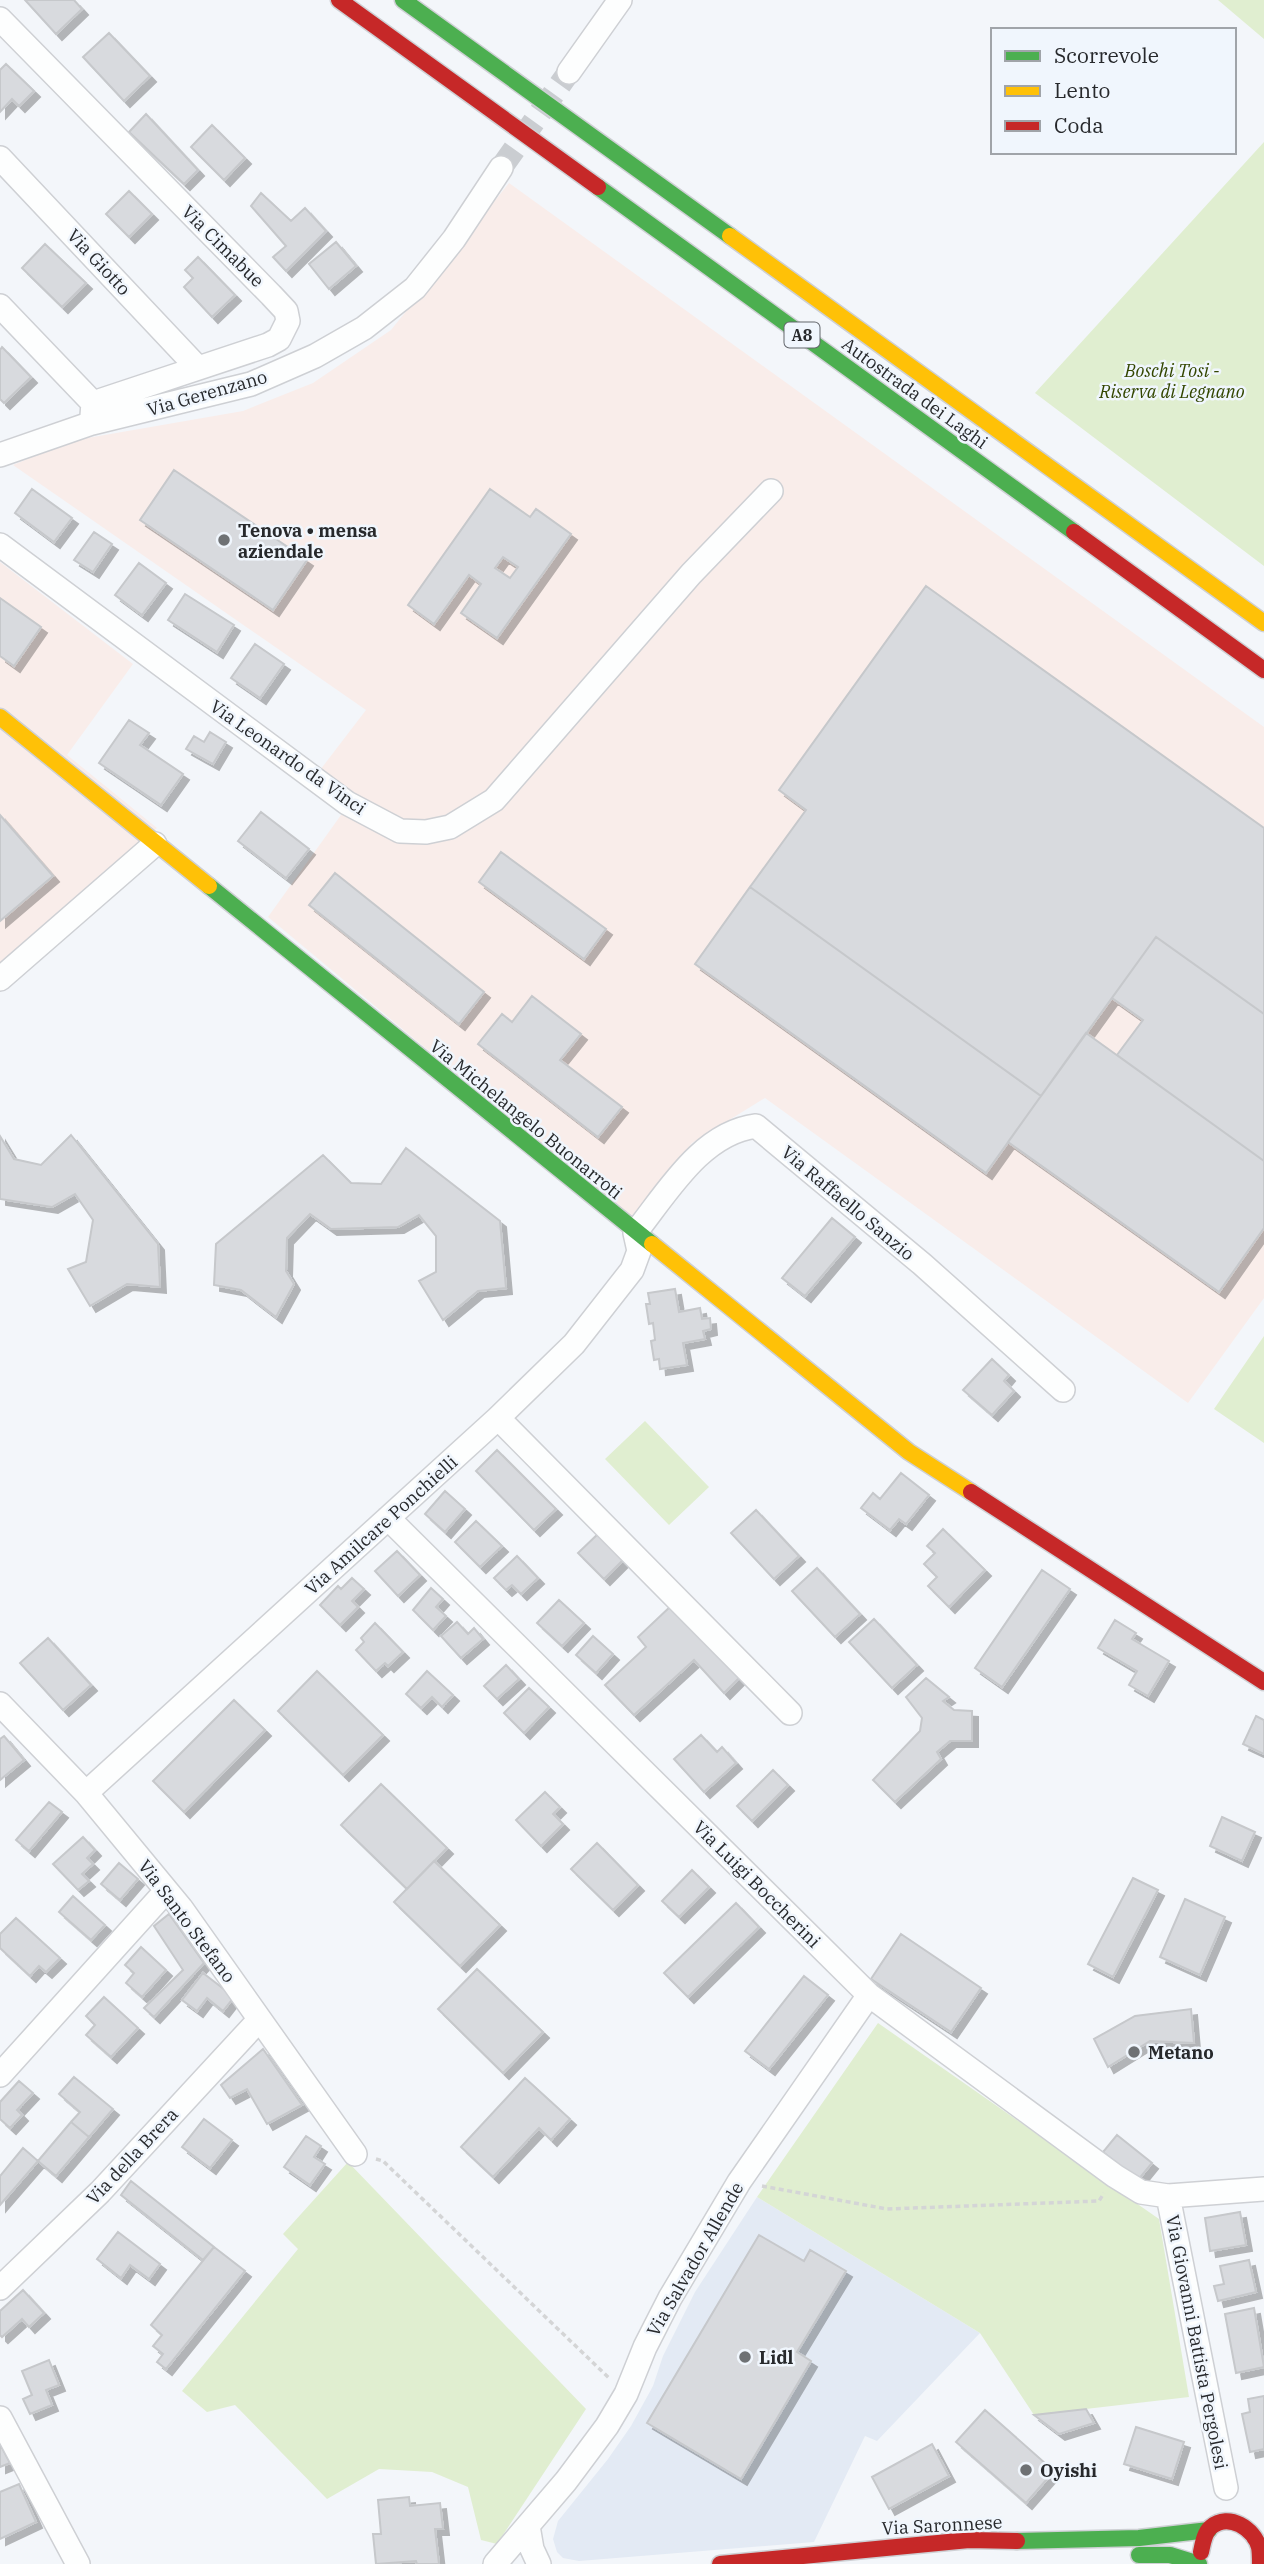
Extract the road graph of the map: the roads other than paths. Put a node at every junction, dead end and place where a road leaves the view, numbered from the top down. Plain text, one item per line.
1 (339, 0) edge
2 (403, 0) edge
3 (620, 0) edge
4 (0, 19) edge
5 (569, 72) tunnel mouth
6 (0, 158) edge
7 (501, 168) tunnel mouth
8 (0, 306) edge
9 (197, 367) junction
10 (93, 413) junction
11 (0, 456) edge
12 (771, 491) dead end
13 (0, 545) edge
14 (1264, 623) edge
15 (1264, 670) edge
16 (0, 718) edge
17 (155, 844) junction
18 (0, 979) edge
19 (635, 1233) junction
20 (1063, 1390) dead end
21 (498, 1418) junction
22 (388, 1518) junction
23 (1264, 1682) edge
24 (0, 1704) edge
25 (790, 1713) dead end
26 (86, 1793) junction
27 (166, 1891) junction
28 (869, 1995) junction
29 (259, 2020) junction
30 (0, 2076) edge
31 (355, 2154) road end
32 (1264, 2189) edge
33 (1168, 2196) junction
34 (0, 2288) edge
35 (0, 2418) edge
36 (1226, 2488) junction
37 (528, 2526) junction
38 (1212, 2527) junction
39 (1254, 2527) edge
40 (1123, 2556) dead end
41 (1007, 2557) dead end
42 (1042, 2557) dead end
43 (1262, 2559) edge
44 (78, 2564) edge
45 (495, 2564) edge
46 (539, 2564) edge
47 (720, 2564) edge
48 (1201, 2564) edge

1 - 15 main road, Autostrada dei Laghi / A8
2 - 14 main road, Autostrada dei Laghi / A8
3 - 5 street
4 - 9 street, Via Cimabue
6 - 9 street, Via Giotto
7 - 10 street, Via Gerenzano
8 - 10 street
9 - 10 street, Via Cimabue
10 - 11 street, Via Gerenzano
12 - 13 street, Via Leonardo da Vinci
16 - 17 main road, Via Michelangelo Buonarroti
17 - 18 street
17 - 19 main road, Via Michelangelo Buonarroti
19 - 20 street, Via Raffaello Sanzio
19 - 21 street, Via Amilcare Ponchielli
19 - 23 main road, Via Michelangelo Buonarroti
21 - 22 street, Via Amilcare Ponchielli
21 - 25 street
22 - 26 street, Via Amilcare Ponchielli
22 - 28 street, Via Luigi Boccherini
24 - 26 street, Via Santo Stefano
26 - 27 street, Via Santo Stefano
27 - 29 street, Via Santo Stefano
27 - 30 street
28 - 33 street, Via Luigi Boccherini
28 - 37 street, Via Salvador Allende
29 - 31 street, Via Santo Stefano
29 - 34 street, Via della Brera
32 - 33 street, Via Luigi Boccherini
33 - 36 street, Via Giovanni Battista Pergolesi
35 - 44 street
36 - 38 street, Via Giovanni Battista Pergolesi
36 - 39 street, Via Giovanni Battista Pergolesi
37 - 45 street, Via Salvador Allende
37 - 46 street
38 - 39 main road, Via Saronnese
38 - 47 main road, Via Saronnese
38 - 48 main road
39 - 43 main road
40 - 48 main road
41 - 42 main road, Via Saronnese

